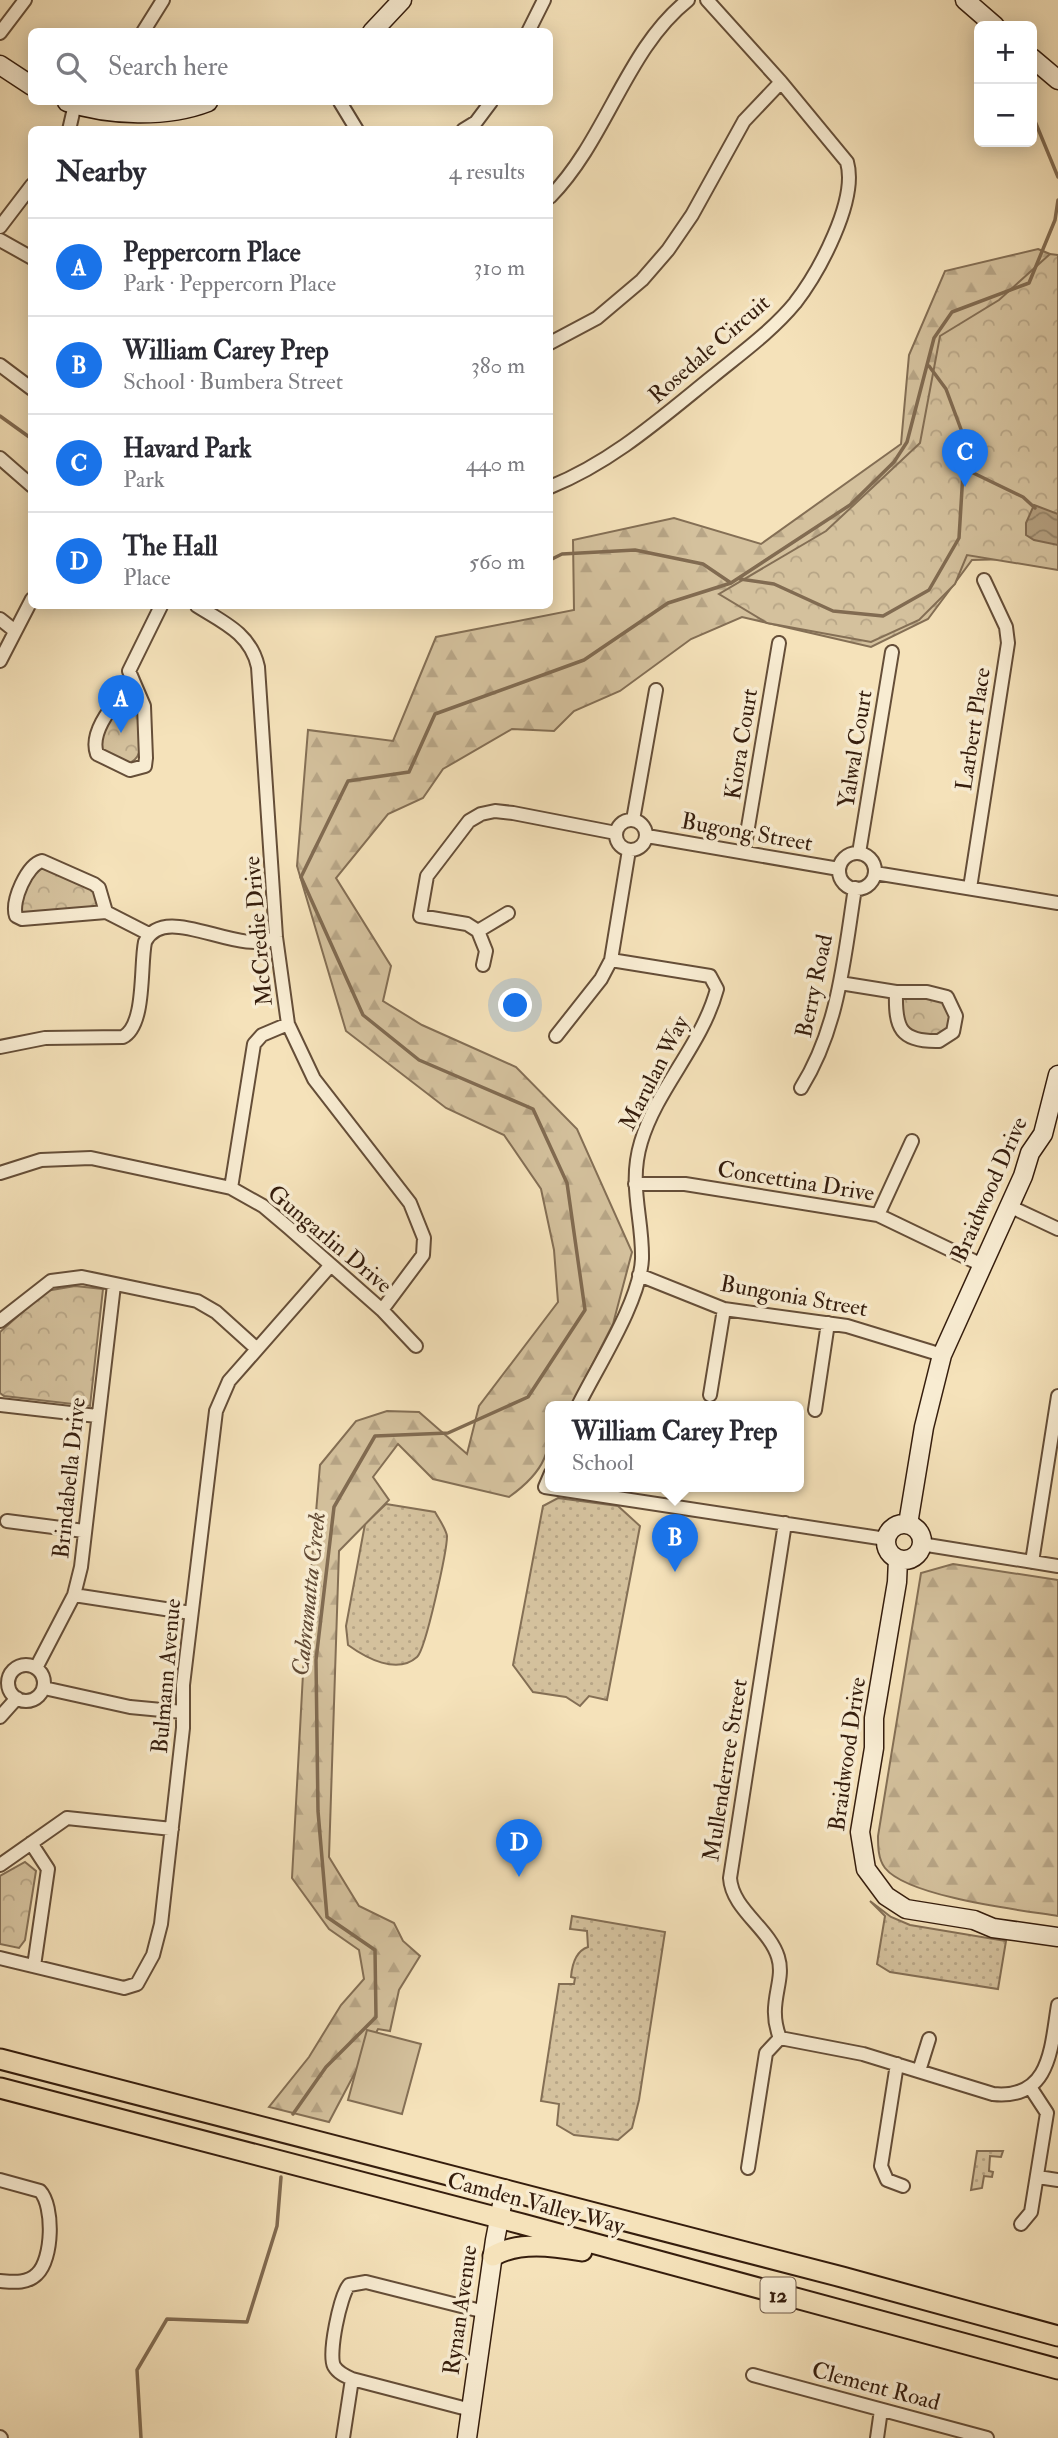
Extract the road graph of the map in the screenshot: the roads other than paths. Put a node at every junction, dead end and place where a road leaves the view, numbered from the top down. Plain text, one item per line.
1 (25, 0) edge
2 (163, 0) edge
3 (402, 0) edge
4 (544, 0) edge
5 (688, 0) edge
6 (707, 0) edge
7 (965, 0) edge
8 (989, 21) edge
9 (146, 28) edge
10 (376, 28) edge
11 (530, 28) edge
12 (0, 33) edge
13 (1037, 62) edge
14 (0, 65) edge
15 (1058, 80) edge
16 (781, 82) junction
17 (28, 83) edge
18 (71, 105) edge
19 (101, 105) edge
20 (194, 105) edge
21 (342, 105) edge
22 (489, 105) edge
23 (131, 107) edge
24 (69, 126) edge
25 (355, 126) edge
26 (470, 126) edge
27 (28, 190) edge
28 (553, 193) edge
29 (0, 227) edge
30 (0, 240) edge
31 (28, 256) edge
32 (553, 341) edge
33 (0, 365) edge
34 (28, 384) edge
35 (0, 458) edge
36 (28, 482) edge
37 (553, 486) edge
38 (985, 580) dead end
39 (28, 606) edge
40 (160, 609) edge
41 (202, 609) edge
42 (0, 620) edge
43 (15, 631) junction
44 (779, 643) dead end
45 (892, 652) dead end
46 (0, 661) edge
47 (132, 681) junction
48 (656, 690) dead end
49 (633, 820) junction
50 (616, 833) junction
51 (647, 836) junction
52 (629, 850) junction
53 (744, 851) junction
54 (859, 853) junction
55 (839, 869) junction
56 (875, 873) junction
57 (855, 888) junction
58 (970, 888) junction
59 (1058, 903) edge
60 (107, 912) junction
61 (508, 913) dead end
62 (478, 931) junction
63 (149, 934) junction
64 (276, 937) junction
65 (611, 960) junction
66 (483, 965) dead end
67 (840, 983) junction
68 (896, 992) junction
69 (288, 1024) junction
70 (556, 1036) dead end
71 (0, 1047) edge
72 (1058, 1075) edge
73 (801, 1088) dead end
74 (912, 1141) dead end
75 (0, 1173) edge
76 (635, 1184) junction
77 (231, 1188) junction
78 (1009, 1206) junction
79 (878, 1215) junction
80 (1058, 1229) edge
81 (982, 1265) junction
82 (330, 1266) junction
83 (639, 1275) junction
84 (114, 1285) junction
85 (724, 1309) junction
86 (382, 1310) junction
87 (0, 1321) edge
88 (828, 1323) junction
89 (416, 1346) dead end
90 (257, 1349) junction
91 (942, 1355) junction
92 (710, 1395) dead end
93 (1058, 1396) edge
94 (581, 1401) edge
95 (0, 1405) edge
96 (815, 1410) dead end
97 (97, 1416) junction
98 (578, 1492) edge
99 (7, 1521) dead end
100 (785, 1523) junction
101 (908, 1524) junction
102 (84, 1531) junction
103 (886, 1539) junction
104 (922, 1544) junction
105 (898, 1559) junction
106 (1032, 1562) junction
107 (1058, 1566) edge
108 (74, 1595) junction
109 (191, 1613) junction
110 (36, 1668) junction
111 (5, 1670) edge
112 (44, 1688) junction
113 (17, 1698) junction
114 (183, 1712) junction
115 (0, 1717) edge
116 (172, 1829) junction
117 (31, 1843) junction
118 (0, 1865) edge
119 (1058, 1937) edge
120 (0, 1958) edge
121 (34, 1966) junction
122 (1058, 2005) edge
123 (780, 2038) junction
124 (929, 2039) dead end
125 (0, 2059) edge
126 (1054, 2059) edge
127 (897, 2064) junction
128 (919, 2071) junction
129 (1030, 2087) junction
130 (0, 2088) edge
131 (748, 2168) dead end
132 (1038, 2176) junction
133 (0, 2180) edge
134 (1058, 2180) edge
135 (903, 2186) dead end
136 (505, 2189) junction
137 (499, 2218) junction
138 (1021, 2224) dead end
139 (493, 2256) junction
140 (719, 2279) junction
141 (0, 2281) edge
142 (485, 2312) junction
143 (985, 2315) junction
144 (1058, 2330) edge
145 (1058, 2336) edge
146 (1058, 2369) edge
147 (753, 2375) dead end
148 (352, 2379) junction
149 (471, 2410) junction
150 (881, 2410) junction
151 (343, 2438) edge
152 (467, 2438) edge
153 (877, 2438) edge
154 (987, 2438) edge

1 - 12 street
2 - 9 street
3 - 10 street
4 - 11 street
5 - 28 street
6 - 16 street, Rosedale Circuit
7 - 8 street
13 - 15 street
14 - 17 street
16 - 32 street
16 - 37 street, Rosedale Circuit
18 - 24 street
19 - 23 street
20 - 23 street
21 - 25 street
22 - 26 street
27 - 29 street
30 - 31 street
33 - 34 street
35 - 36 street
38 - 58 street, Larbert Place
39 - 43 street
40 - 47 street
41 - 64 street, McCredie Drive
42 - 43 street
43 - 46 street
44 - 53 street, Kiora Court
45 - 54 street, Yalwal Court
47 - 47 street
48 - 49 street
49 - 50 street
49 - 51 street
50 - 52 street
50 - 62 street
51 - 52 street
51 - 53 street, Bugong Street
52 - 65 street
53 - 55 street, Bugong Street
54 - 55 street
54 - 56 street
55 - 57 street
56 - 57 street
56 - 58 street
57 - 67 street, Berry Road
58 - 59 street
60 - 60 street
60 - 63 street
61 - 62 street
62 - 66 street
63 - 64 street
63 - 71 street
64 - 69 street, McCredie Drive
65 - 70 street
65 - 76 street, Marulan Way
67 - 68 street
67 - 73 street, Berry Road
68 - 68 street
69 - 77 street
69 - 86 street, McCredie Drive
72 - 78 street, Braidwood Drive
74 - 79 street
75 - 77 street, Gungarlin Drive
76 - 79 street, Concettina Drive
76 - 83 street, Marulan Way
77 - 82 street, Gungarlin Drive
78 - 80 street
78 - 81 street, Braidwood Drive
79 - 81 street, Concettina Drive
81 - 91 street, Braidwood Drive
82 - 86 street, Gungarlin Drive
82 - 90 street, Bulmann Avenue
83 - 85 street, Bungonia Street
83 - 94 street, Marulan Way
84 - 87 street
84 - 90 street
84 - 97 street, Brindabella Drive
85 - 88 street, Bungonia Street
85 - 92 street
86 - 89 street, Gungarlin Drive
88 - 91 street, Bungonia Street
88 - 96 street
90 - 109 street, Bulmann Avenue
91 - 101 street, Braidwood Drive
93 - 106 street
95 - 97 street
97 - 102 street, Brindabella Drive
98 - 100 street
99 - 102 street
100 - 103 street
100 - 123 street, Mullenderree Street
101 - 103 street
101 - 104 street
102 - 108 street, Brindabella Drive
103 - 105 street
104 - 105 street
104 - 106 street
105 - 119 street, Braidwood Drive
106 - 107 street
108 - 109 street
108 - 110 street, Brindabella Drive
109 - 114 street, Bulmann Avenue
110 - 111 street
110 - 112 street
111 - 113 street
112 - 113 street
112 - 114 street
113 - 115 street
114 - 116 street, Bulmann Avenue
116 - 117 street
116 - 121 street, Bulmann Avenue
117 - 118 street
117 - 121 street
120 - 121 street, Bulmann Avenue
122 - 126 street
123 - 127 street
123 - 131 street
124 - 128 street
125 - 136 main road, Camden Valley Way / 12
126 - 129 street
127 - 128 street
127 - 135 street
128 - 129 street
129 - 132 street
130 - 137 main road, Camden Valley Way / 12
132 - 134 street
132 - 138 street
133 - 141 street
136 - 137 street, Rynan Avenue
136 - 143 main road, Camden Valley Way / 12
137 - 139 street, Rynan Avenue
137 - 140 main road, Camden Valley Way / 12
139 - 140 main road
139 - 142 street, Rynan Avenue
140 - 146 main road, Camden Valley Way / 12
142 - 148 street
142 - 149 street, Rynan Avenue
143 - 144 main road
143 - 145 main road, Camden Valley Way / 12
147 - 150 street, Clement Road
148 - 149 street
148 - 151 street
149 - 152 street, Rynan Avenue
150 - 153 street
150 - 154 street, Clement Road

